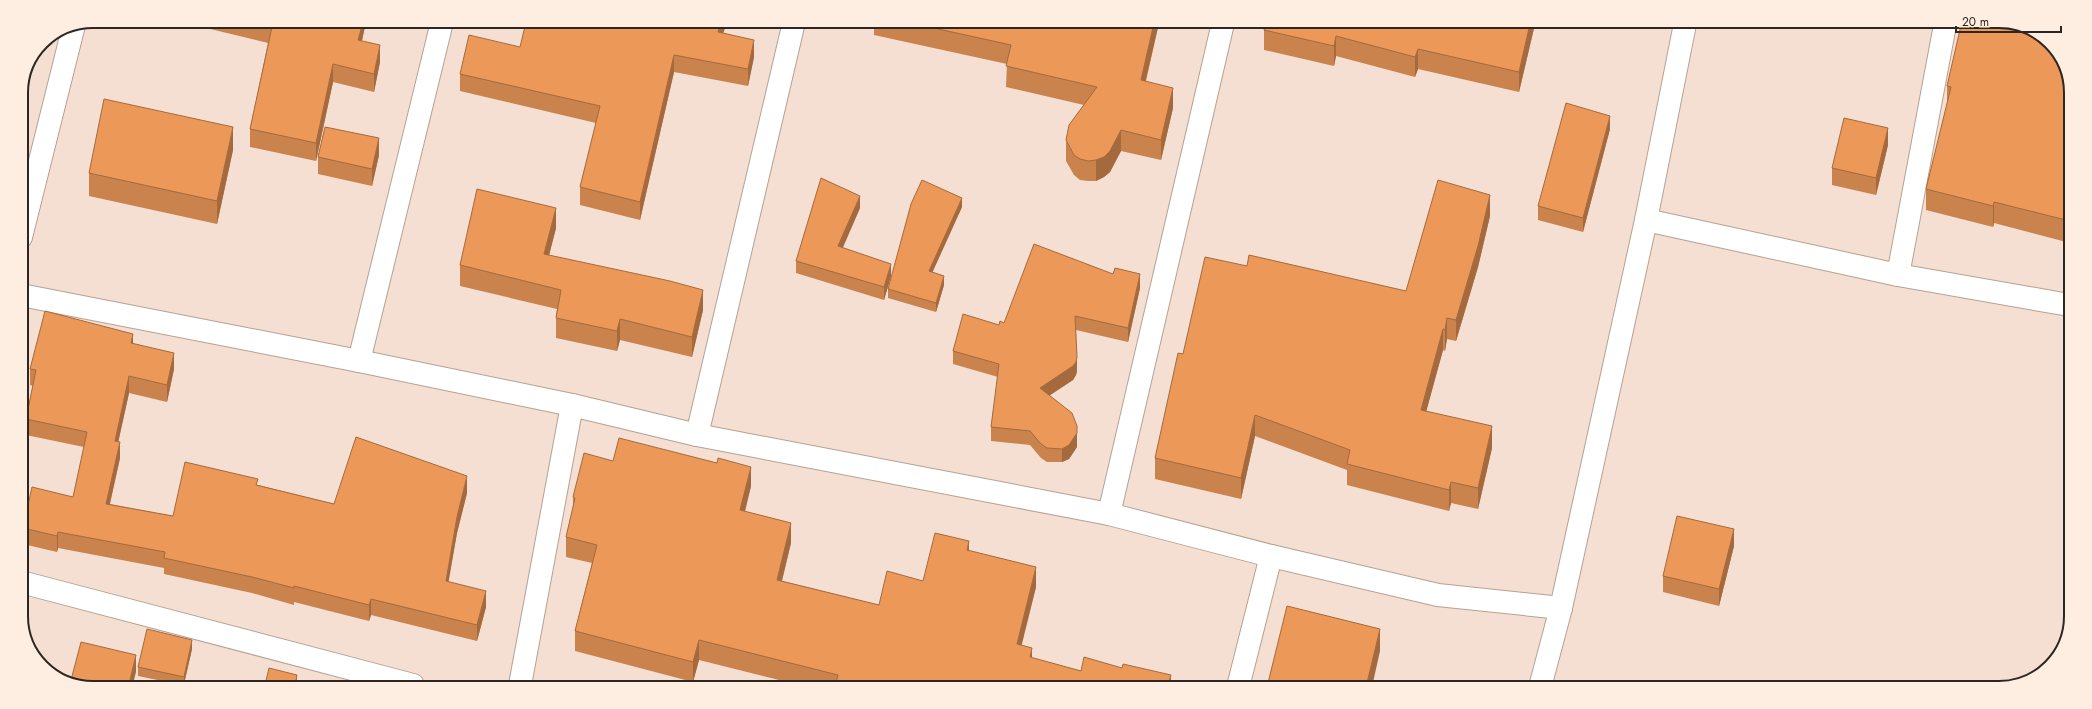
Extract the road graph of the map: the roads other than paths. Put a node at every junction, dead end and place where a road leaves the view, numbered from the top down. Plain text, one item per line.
1 (441, 28) edge
2 (793, 28) edge
3 (1222, 28) edge
4 (1684, 28) edge
5 (1944, 28) edge
6 (72, 32) edge
7 (28, 209) edge
8 (1646, 220) junction
9 (1898, 275) junction
10 (28, 297) edge
11 (2064, 304) edge
12 (359, 361) junction
13 (572, 405) junction
14 (697, 435) junction
15 (1109, 514) junction
16 (1271, 556) junction
17 (28, 584) edge
18 (1561, 608) junction
19 (398, 681) edge
20 (521, 681) edge
21 (1239, 681) edge
22 (1542, 681) edge

1 - 12 street
2 - 14 street
3 - 15 street
4 - 8 street
5 - 9 street
6 - 7 street
8 - 9 street
8 - 18 street
9 - 11 street
10 - 12 street
12 - 13 street
13 - 14 street
13 - 20 street
14 - 15 street
15 - 16 street
16 - 18 street
16 - 21 street
17 - 19 street
18 - 22 street

